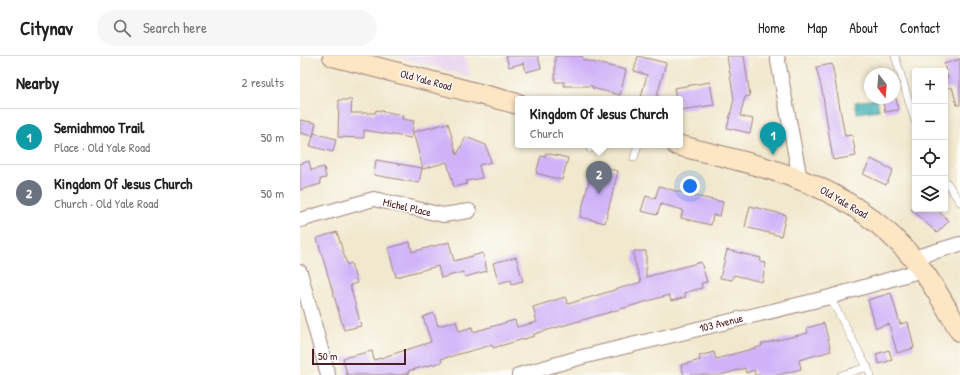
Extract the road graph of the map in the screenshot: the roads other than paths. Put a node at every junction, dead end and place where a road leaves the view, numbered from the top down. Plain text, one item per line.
1 (333, 56) edge
2 (777, 56) edge
3 (895, 56) edge
4 (515, 103) edge
5 (912, 111) edge
6 (683, 147) edge
7 (637, 148) edge
8 (634, 158) dead end
9 (800, 179) junction
10 (948, 184) edge
11 (960, 202) edge
12 (469, 211) dead end
13 (300, 220) edge
14 (960, 244) edge
15 (917, 264) junction
16 (300, 272) edge
17 (830, 297) junction
18 (960, 331) edge
19 (868, 368) junction
20 (328, 375) edge
21 (519, 375) edge
22 (841, 375) edge
23 (871, 375) edge

1 - 4 main road, Old Yale Road
2 - 9 street
3 - 5 lane
6 - 9 main road, Old Yale Road
7 - 8 lane
9 - 15 main road, Old Yale Road
10 - 11 lane
12 - 13 street, Michel Place
14 - 15 street, 103 Avenue
15 - 17 street, 103 Avenue
15 - 18 main road, Old Yale Road
16 - 20 street
17 - 19 lane
17 - 21 street, 103 Avenue
19 - 22 lane
19 - 23 lane

